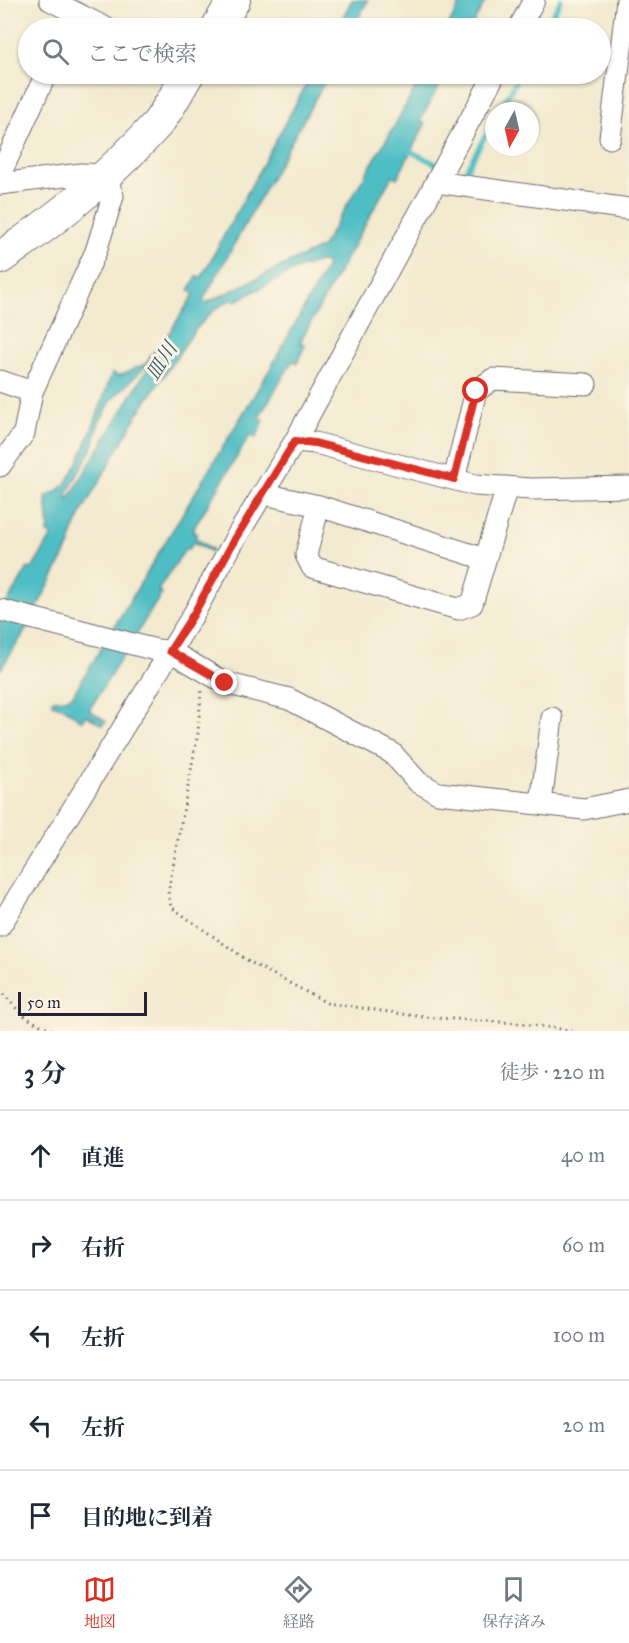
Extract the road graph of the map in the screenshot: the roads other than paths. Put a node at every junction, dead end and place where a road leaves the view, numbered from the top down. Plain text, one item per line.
1 (50, 0) edge
2 (234, 0) edge
3 (534, 0) edge
4 (627, 0) edge
5 (72, 13) edge
6 (223, 18) edge
7 (524, 18) edge
8 (41, 84) edge
9 (182, 84) edge
10 (490, 84) edge
11 (610, 138) dead end
12 (0, 175) edge
13 (105, 175) junction
14 (436, 182) junction
15 (0, 184) edge
16 (629, 209) edge
17 (0, 258) edge
18 (0, 381) edge
19 (586, 384) dead end
20 (32, 392) junction
21 (295, 441) junction
22 (0, 466) edge
23 (454, 479) junction
24 (507, 487) junction
25 (629, 487) edge
26 (264, 494) junction
27 (319, 507) junction
28 (486, 559) junction
29 (0, 610) edge
30 (163, 651) junction
31 (552, 718) dead end
32 (629, 800) edge
33 (541, 803) junction
34 (0, 926) edge

1 - 5 street
2 - 6 highway
3 - 7 street
4 - 11 street
8 - 12 street
9 - 13 highway
10 - 14 street
13 - 15 street
13 - 17 highway
13 - 20 street
14 - 16 street
14 - 21 street
18 - 20 street
19 - 23 street
20 - 22 street
21 - 23 street
21 - 26 street
23 - 24 street
24 - 25 street
24 - 28 street
26 - 27 street
26 - 30 street
27 - 28 street
27 - 28 street
29 - 30 street
30 - 33 street
30 - 34 street
31 - 33 street
32 - 33 street

